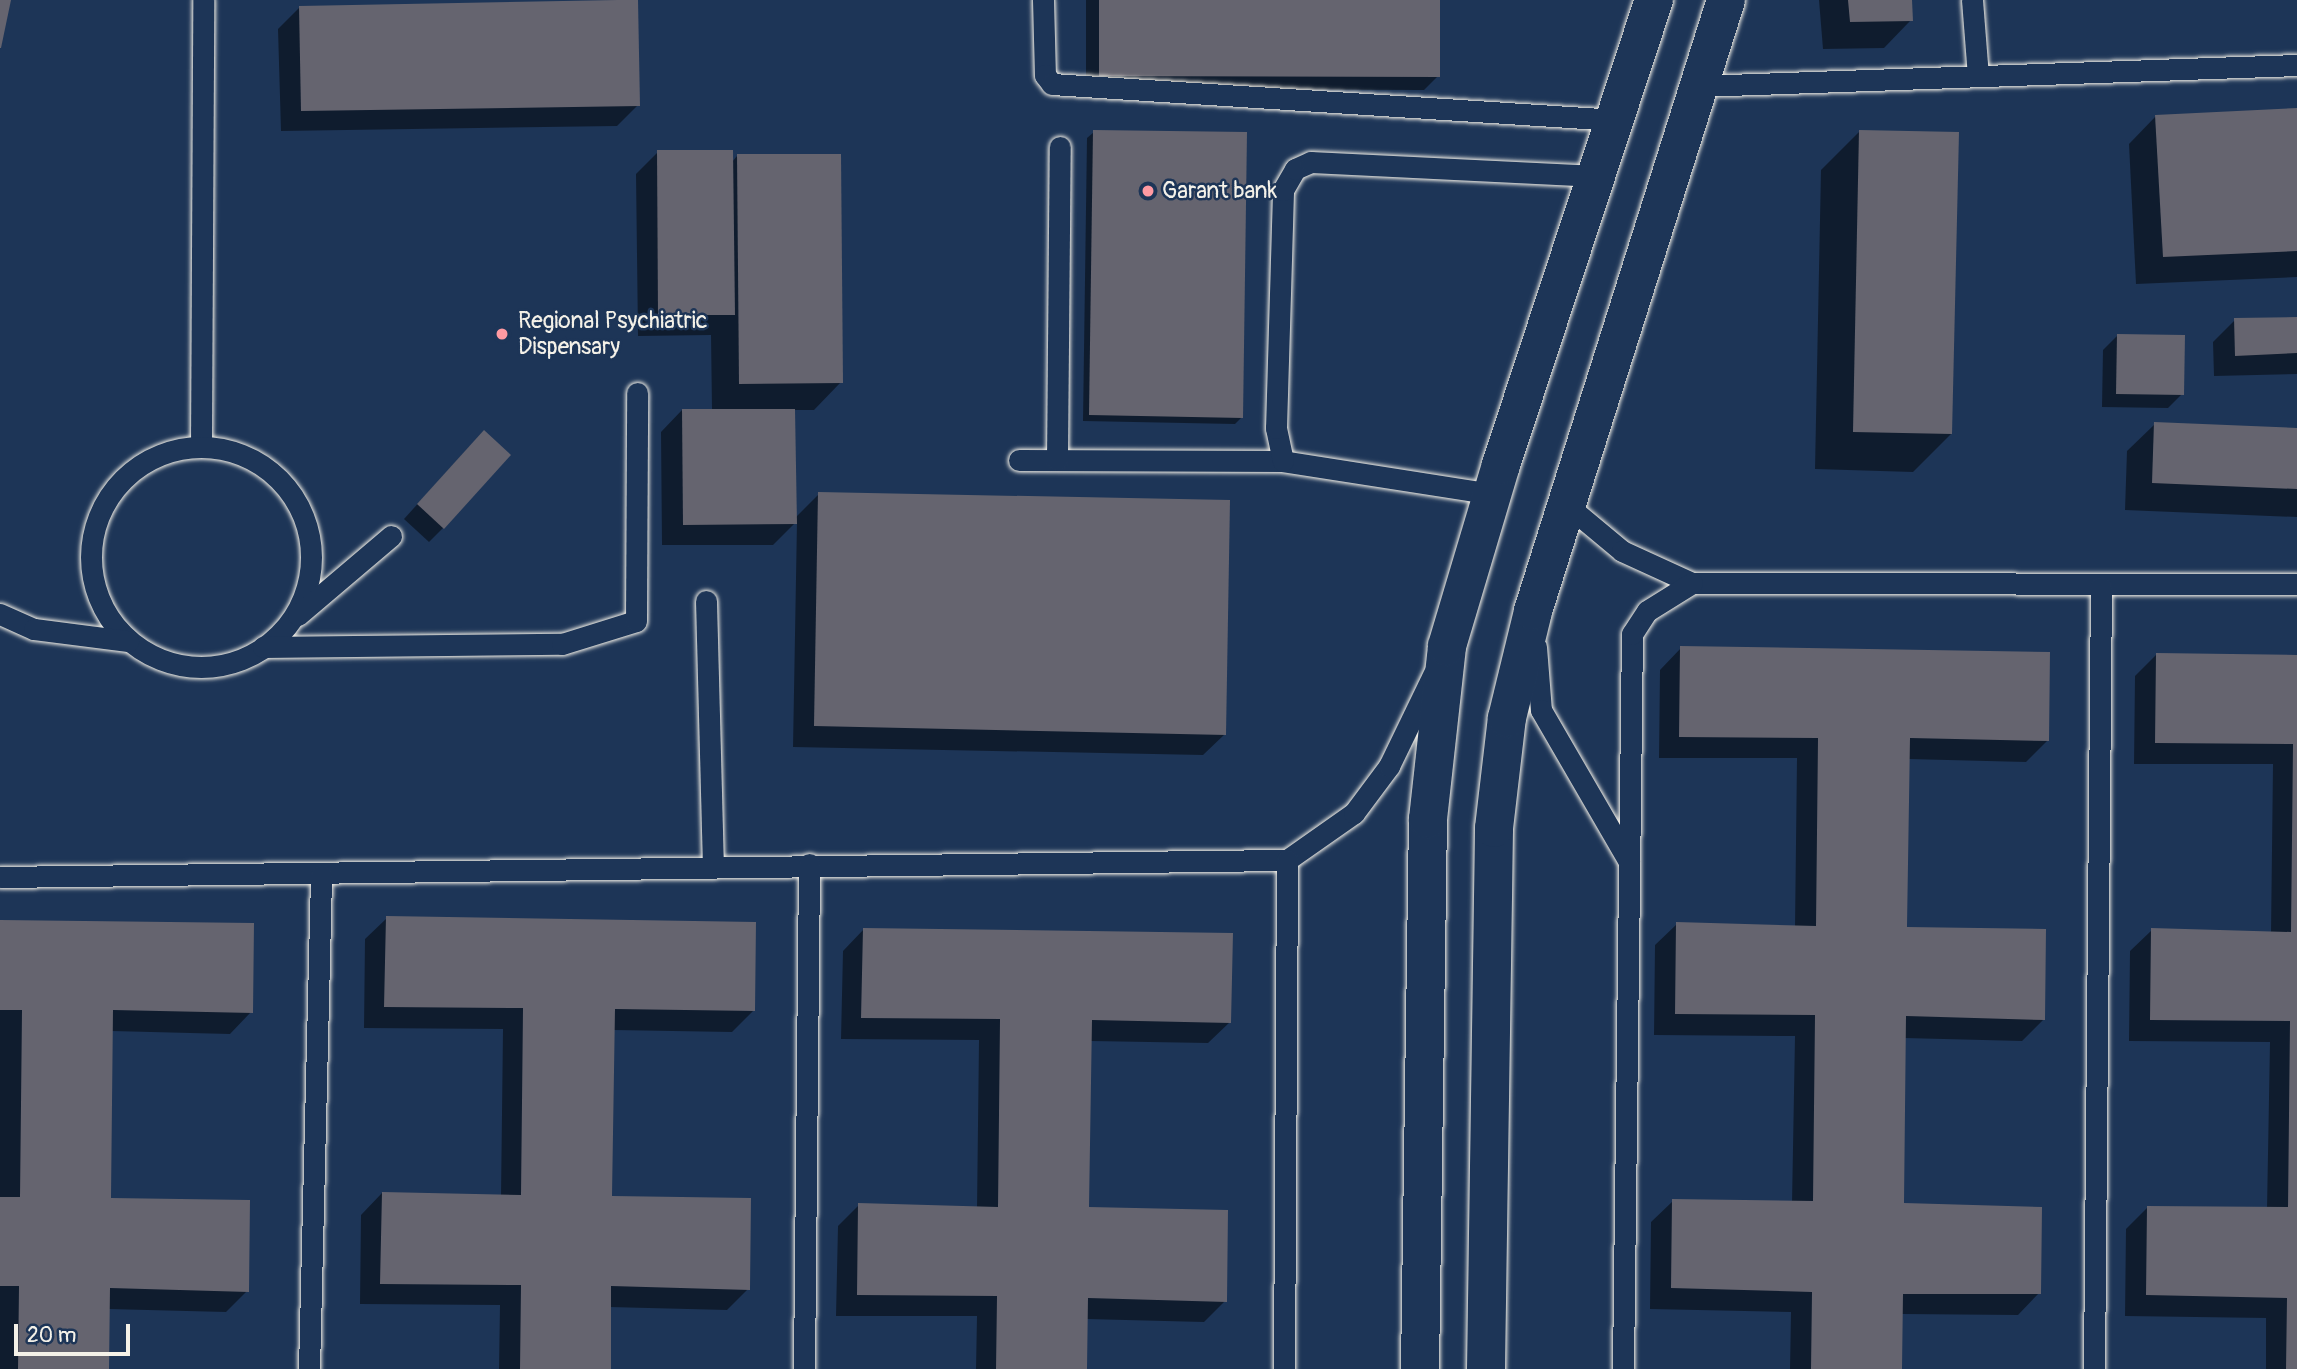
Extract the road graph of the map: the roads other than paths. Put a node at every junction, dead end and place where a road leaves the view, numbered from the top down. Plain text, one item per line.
1 (203, 0) edge
2 (1043, 0) edge
3 (1654, 0) edge
4 (1726, 0) edge
5 (1972, 0) edge
6 (2297, 65) edge
7 (1978, 76) junction
8 (1699, 86) junction
9 (1616, 120) junction
10 (1060, 147) dead end
11 (1597, 176) junction
12 (637, 393) dead end
13 (201, 445) junction
14 (1019, 460) dead end
15 (1057, 460) junction
16 (1283, 461) junction
17 (1493, 494) junction
18 (1568, 506) junction
19 (391, 536) dead end
20 (1692, 583) junction
21 (2297, 584) edge
22 (2101, 587) junction
23 (706, 601) dead end
24 (1533, 611) junction
25 (0, 614) edge
26 (289, 623) junction
27 (128, 641) junction
28 (1447, 646) junction
29 (263, 647) junction
30 (1287, 860) junction
31 (1629, 862) junction
32 (808, 863) junction
33 (713, 866) junction
34 (321, 876) junction
35 (0, 877) edge
36 (310, 1369) edge
37 (804, 1369) edge
38 (1284, 1369) edge
39 (1420, 1369) edge
40 (1486, 1369) edge
41 (1623, 1369) edge
42 (2094, 1369) edge

1 - 13 lane
2 - 9 lane
3 - 9 street
4 - 8 street
5 - 7 lane
6 - 7 lane
7 - 8 lane
8 - 18 street
9 - 11 street
10 - 15 lane
11 - 16 lane
11 - 17 street
12 - 29 lane
13 - 26 lane
13 - 27 lane
14 - 15 lane
15 - 16 lane
16 - 17 lane
17 - 28 street
18 - 20 lane
18 - 24 street
19 - 26 lane
20 - 22 lane
20 - 31 lane
21 - 22 lane
22 - 42 lane
23 - 33 lane
24 - 31 lane
24 - 40 street
25 - 27 lane
26 - 29 lane
27 - 29 lane
28 - 30 lane
28 - 39 street
30 - 32 lane
30 - 38 lane
31 - 41 lane
32 - 33 lane
32 - 37 lane
33 - 34 lane
34 - 35 lane
34 - 36 lane

